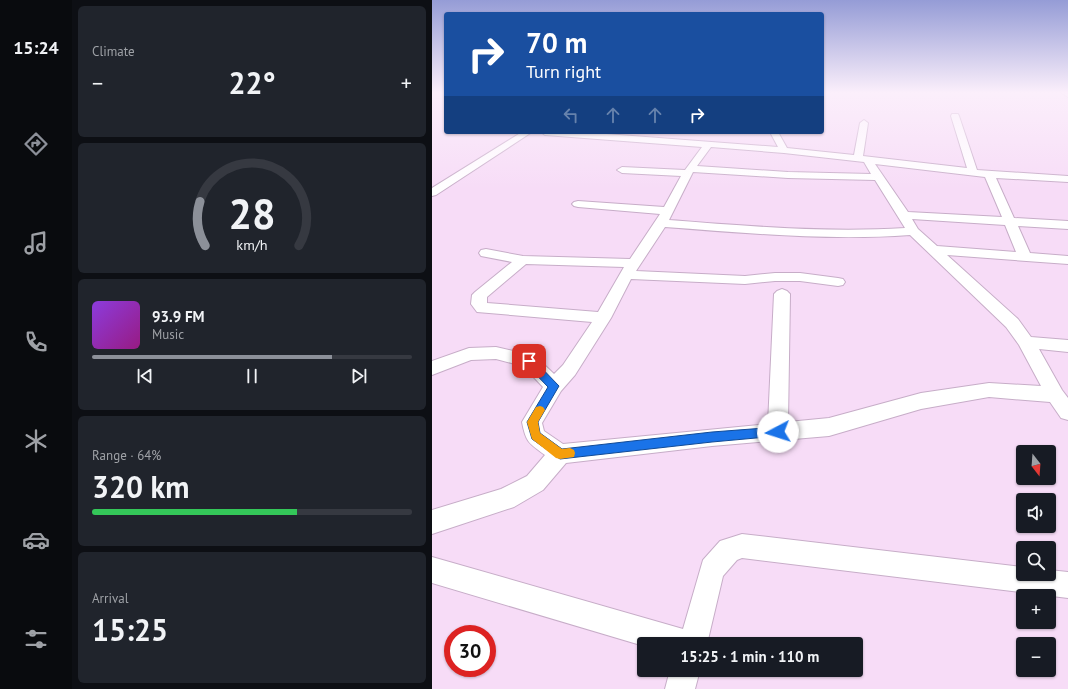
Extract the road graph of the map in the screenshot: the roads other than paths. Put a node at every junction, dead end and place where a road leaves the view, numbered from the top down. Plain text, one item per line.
1 (864, 125) edge
2 (958, 125) edge
3 (525, 134) edge
4 (572, 134) edge
5 (775, 134) edge
6 (710, 144) junction
7 (784, 150) junction
8 (862, 158) junction
9 (622, 170) dead end
10 (689, 171) junction
11 (973, 172) junction
12 (989, 174) junction
13 (878, 177) junction
14 (1068, 178) edge
15 (432, 193) edge
16 (578, 204) dead end
17 (904, 215) junction
18 (664, 217) junction
19 (1010, 221) junction
20 (1068, 225) edge
21 (913, 231) junction
22 (934, 250) junction
23 (486, 253) dead end
24 (1025, 257) junction
25 (523, 260) junction
26 (1068, 260) edge
27 (630, 269) junction
28 (838, 282) dead end
29 (782, 294) dead end
30 (603, 318) junction
31 (1026, 342) junction
32 (1068, 346) edge
33 (432, 368) edge
34 (554, 386) junction
35 (1055, 395) junction
36 (1068, 412) edge
37 (778, 432) junction
38 (560, 454) junction
39 (432, 522) edge
40 (432, 570) edge
41 (1068, 585) edge
42 (662, 637) edge
43 (695, 637) edge
44 (683, 677) edge
45 (680, 689) edge

1 - 8 street
2 - 11 street
3 - 15 street
4 - 6 street
5 - 7 street
6 - 7 street
6 - 10 street
7 - 8 street
8 - 11 street
8 - 13 street
9 - 10 street
10 - 13 street
10 - 18 street
11 - 12 street
12 - 14 street
12 - 19 street
13 - 17 street
16 - 18 street
17 - 19 street
17 - 21 street
18 - 21 street
18 - 27 street
19 - 20 street
19 - 24 street
21 - 22 street
22 - 24 street
22 - 31 street
23 - 25 street
24 - 26 street
25 - 27 street
25 - 30 street
27 - 28 street
27 - 30 street
29 - 37 street
30 - 34 street
31 - 32 street
31 - 35 street
33 - 34 street
34 - 38 street
35 - 36 street
35 - 37 street
37 - 38 street
38 - 39 street
40 - 42 street
41 - 43 street
44 - 45 street

